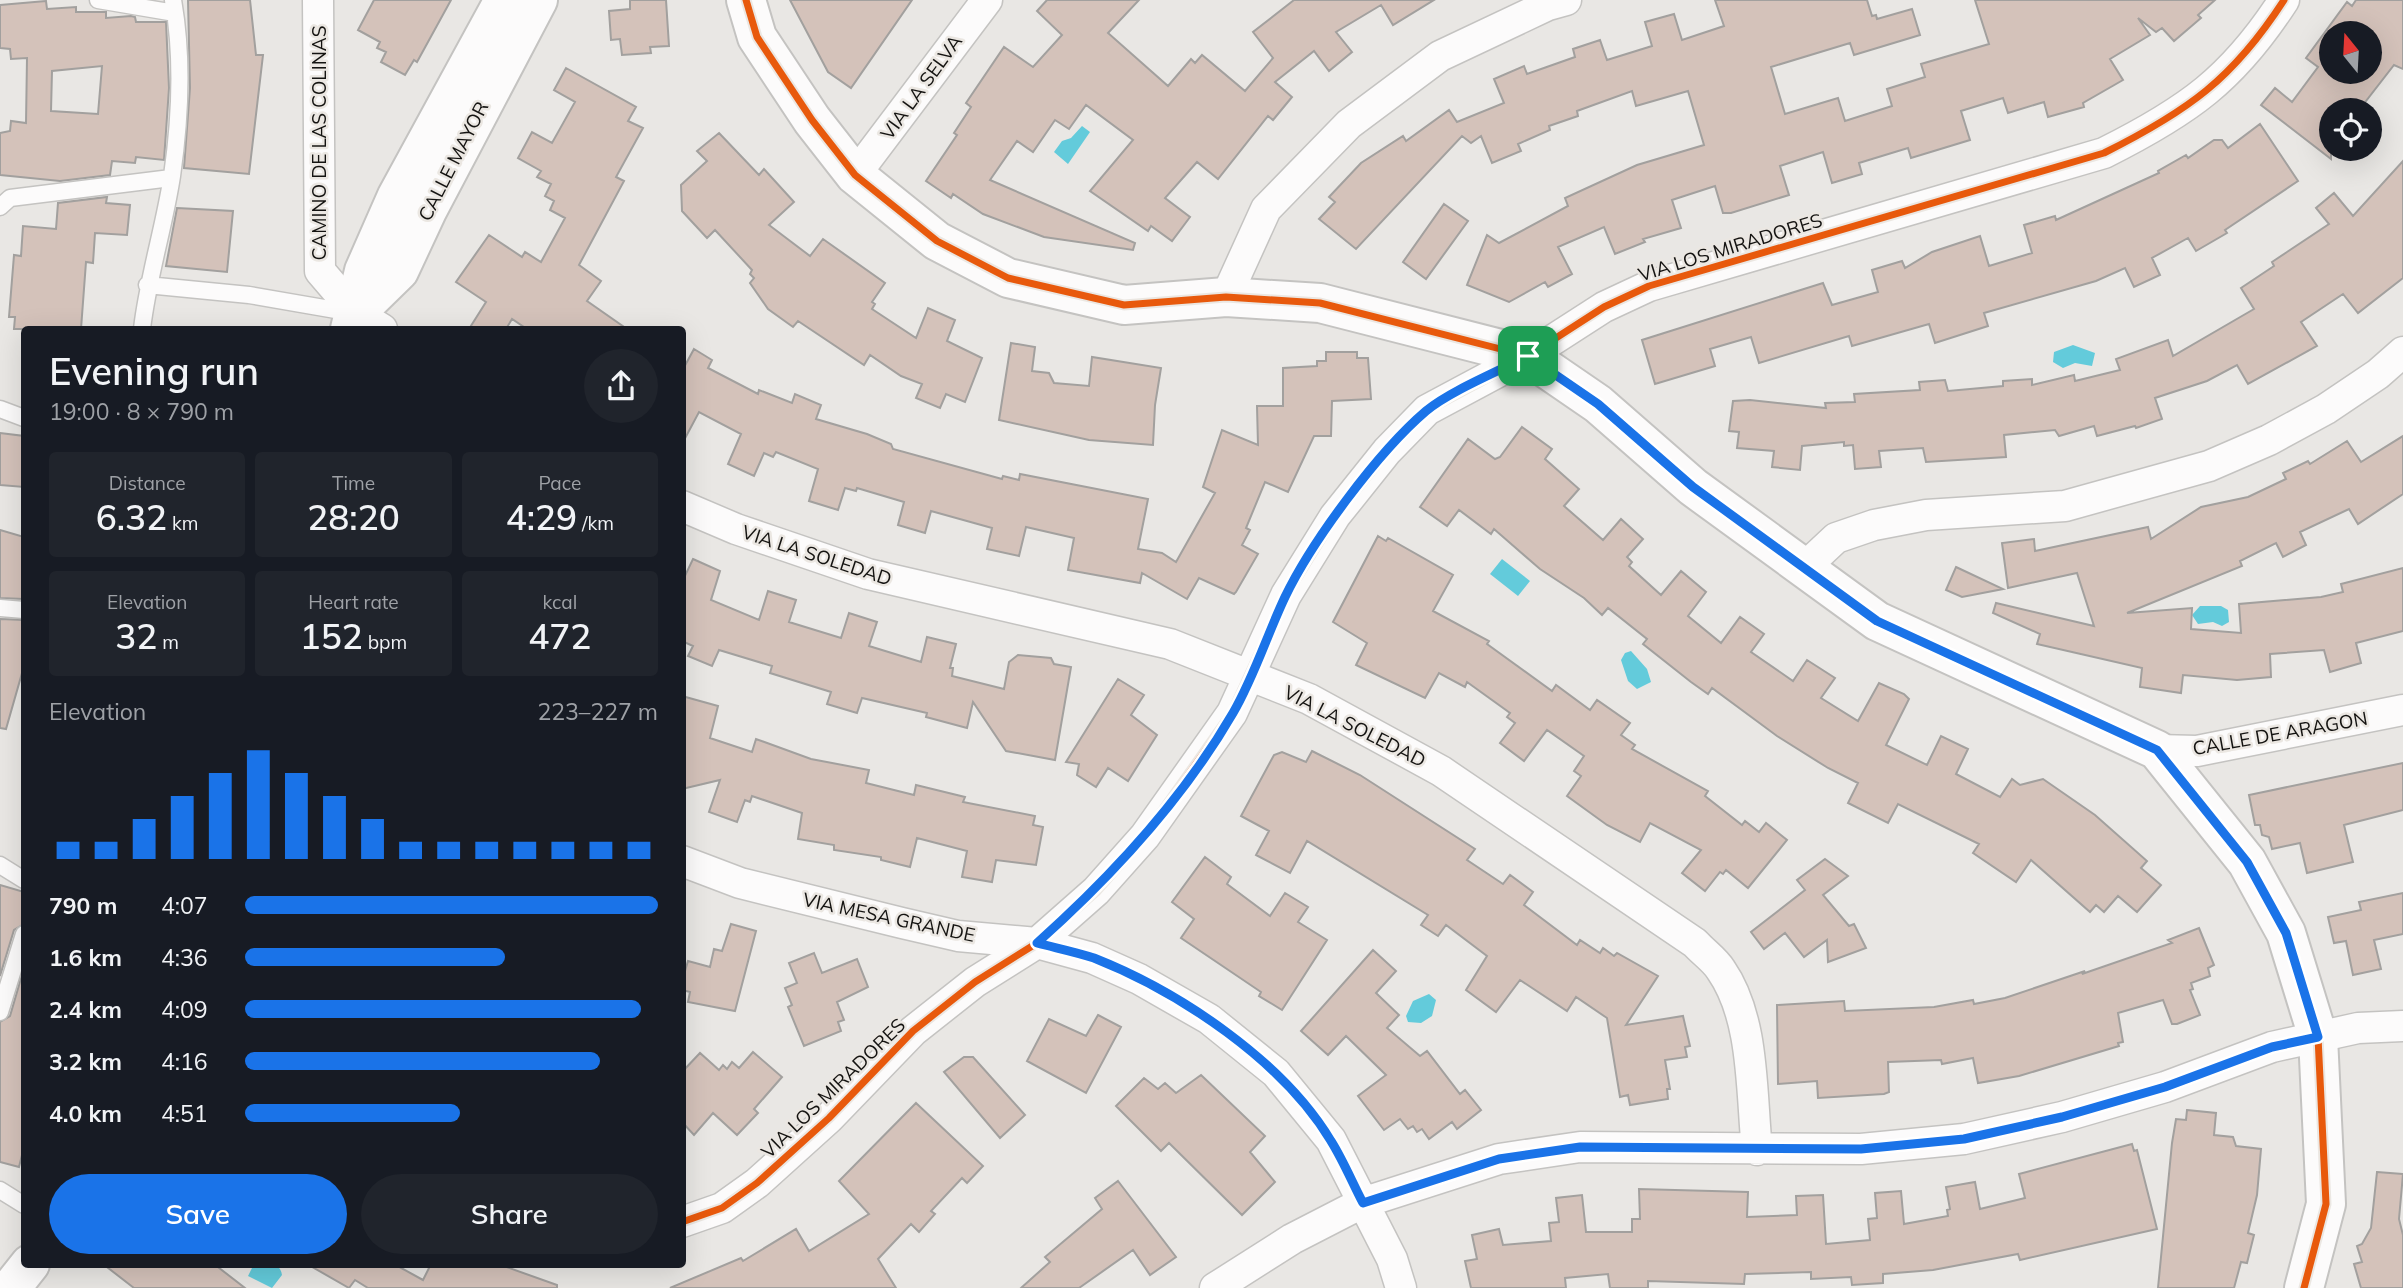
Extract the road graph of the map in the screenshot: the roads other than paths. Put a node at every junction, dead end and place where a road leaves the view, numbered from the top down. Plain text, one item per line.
1 (98, 0) edge
2 (318, 0) edge
3 (504, 0) edge
4 (538, 0) edge
5 (746, 0) edge
6 (987, 0) edge
7 (1566, 0) edge
8 (2284, 0) edge
9 (174, 7) edge
10 (855, 174) junction
11 (172, 178) junction
12 (0, 207) edge
13 (147, 285) junction
14 (1226, 297) junction
15 (363, 324) edge
16 (142, 326) edge
17 (2403, 352) edge
18 (1528, 356) junction
19 (0, 409) edge
20 (21, 417) edge
21 (686, 508) edge
22 (1805, 567) junction
23 (0, 608) edge
24 (21, 610) edge
25 (1251, 676) junction
26 (2403, 710) edge
27 (2157, 750) junction
28 (686, 863) edge
29 (0, 865) edge
30 (21, 878) edge
31 (1037, 943) junction
32 (21, 944) edge
33 (0, 1012) edge
34 (2403, 1026) edge
35 (2318, 1037) junction
36 (1757, 1150) junction
37 (0, 1190) edge
38 (21, 1203) edge
39 (1363, 1203) junction
40 (686, 1221) edge
41 (1215, 1288) edge
42 (1401, 1288) edge
43 (2304, 1288) edge

1 - 9 lane
2 - 15 street, CAMINO DE LAS COLINAS
3 - 15 street, CALLE MAYOR
4 - 15 street, CALLE MAYOR
5 - 10 street
6 - 10 street, VIA LA SELVA
7 - 14 street
8 - 18 street, VIA LOS MIRADORES
9 - 11 lane
10 - 14 street
11 - 12 lane
11 - 13 lane
13 - 15 lane
13 - 16 lane
14 - 18 street
17 - 22 street
18 - 22 street
18 - 25 street, VIA LOS MIRADORES
19 - 20 lane
21 - 25 street, VIA LA SOLEDAD
22 - 27 street
23 - 24 lane
25 - 31 street, VIA LOS MIRADORES
25 - 36 street, VIA LA SOLEDAD
26 - 27 street, CALLE DE ARAGON
27 - 35 street
28 - 31 street, VIA MESA GRANDE
29 - 30 lane
31 - 39 street, VIA MESA GRANDE
31 - 40 street, VIA LOS MIRADORES
32 - 33 lane
34 - 35 street
35 - 36 street
35 - 43 street
36 - 39 street
37 - 38 lane
39 - 41 street
39 - 42 street, VIA MESA GRANDE

